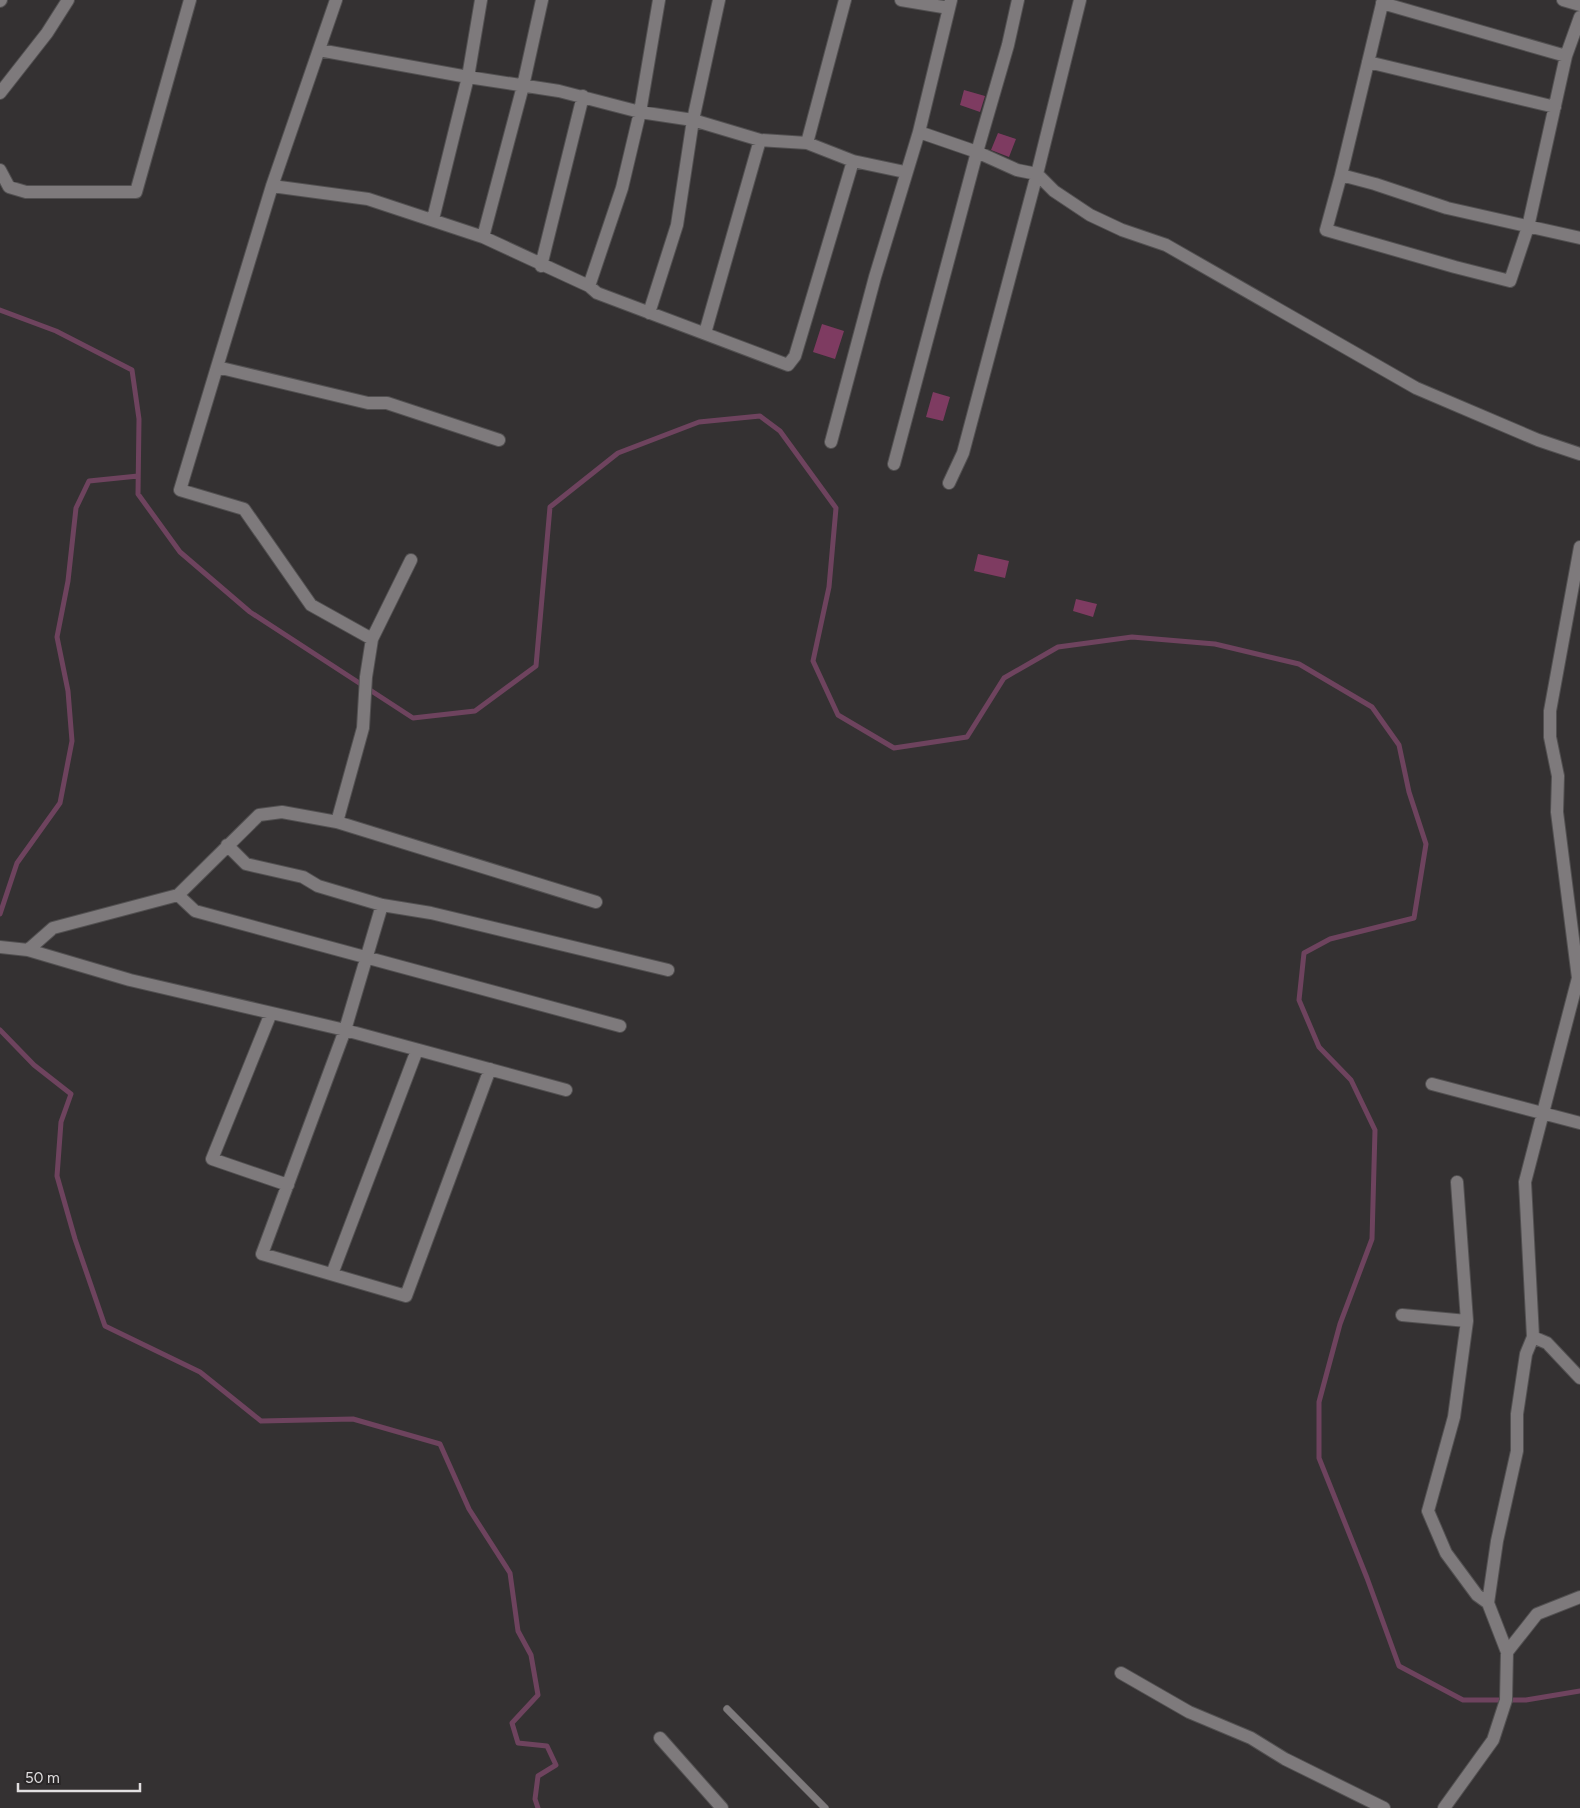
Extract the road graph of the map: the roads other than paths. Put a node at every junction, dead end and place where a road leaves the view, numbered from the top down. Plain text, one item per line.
1 (68, 0) edge
2 (190, 0) edge
3 (336, 0) edge
4 (481, 0) edge
5 (542, 0) edge
6 (659, 0) edge
7 (720, 0) edge
8 (846, 0) edge
9 (902, 0) edge
10 (1018, 0) edge
11 (1080, 0) edge
12 (1563, 0) edge
13 (1383, 2) edge
14 (950, 4) edge
15 (1580, 5) edge
16 (1580, 17) edge
17 (319, 50) junction
18 (1566, 56) junction
19 (1368, 62) junction
20 (468, 77) junction
21 (523, 86) junction
22 (0, 93) edge
23 (583, 96) junction
24 (1555, 108) junction
25 (640, 112) junction
26 (693, 120) junction
27 (918, 132) junction
28 (760, 140) junction
29 (807, 143) junction
30 (977, 152) junction
31 (853, 161) junction
32 (0, 170) edge
33 (906, 172) junction
34 (1037, 174) junction
35 (1341, 175) junction
36 (272, 186) junction
37 (433, 220) junction
38 (1528, 227) junction
39 (483, 237) junction
40 (1580, 238) edge
41 (541, 266) junction
42 (589, 286) junction
43 (649, 314) junction
44 (706, 332) junction
45 (217, 367) junction
46 (499, 440) dead end
47 (831, 442) dead end
48 (1580, 454) edge
49 (894, 464) dead end
50 (950, 483) dead end
51 (1580, 547) edge
52 (411, 560) dead end
53 (372, 639) junction
54 (337, 822) junction
55 (227, 845) junction
56 (178, 895) junction
57 (596, 902) dead end
58 (382, 905) junction
59 (0, 946) edge
60 (28, 950) junction
61 (366, 959) junction
62 (668, 970) dead end
63 (271, 1013) junction
64 (620, 1026) dead end
65 (345, 1030) junction
66 (417, 1050) junction
67 (490, 1069) junction
68 (1432, 1084) dead end
69 (566, 1090) dead end
70 (1544, 1114) junction
71 (1580, 1123) edge
72 (1457, 1182) dead end
73 (288, 1186) junction
74 (332, 1274) junction
75 (1402, 1315) dead end
76 (1467, 1321) junction
77 (1533, 1338) junction
78 (1580, 1378) edge
79 (1580, 1597) edge
80 (1488, 1603) junction
81 (1507, 1652) junction
82 (1121, 1673) dead end
83 (727, 1709) dead end
84 (660, 1738) dead end
85 (722, 1808) edge
86 (825, 1808) edge
87 (1384, 1808) edge
88 (1444, 1808) edge

1 - 22 street
2 - 32 street
3 - 17 street
4 - 20 street
5 - 21 street
6 - 25 street
7 - 26 street
8 - 29 street
9 - 14 street
10 - 30 street
11 - 34 street
12 - 15 street
13 - 18 street
13 - 19 street
14 - 27 street
16 - 18 street
17 - 20 street
17 - 36 street
18 - 24 street
19 - 24 street
19 - 35 street
20 - 21 street
20 - 37 street
21 - 23 street
21 - 39 street
23 - 25 street
23 - 41 street
24 - 38 street
25 - 26 street
25 - 42 street
26 - 28 street
26 - 43 street
27 - 30 street
27 - 33 street
28 - 29 street
28 - 44 street
29 - 31 street
30 - 34 street
30 - 49 street
31 - 33 street
31 - 44 street
33 - 47 street
34 - 48 street
34 - 50 street
35 - 38 street
35 - 38 street
36 - 37 street
36 - 45 street
37 - 39 street
38 - 40 street
39 - 41 street
41 - 42 street
42 - 43 street
43 - 44 street
45 - 46 street
45 - 53 street
51 - 70 street
52 - 53 street
53 - 54 street
54 - 55 street
54 - 57 street
55 - 56 street
55 - 58 street
56 - 60 street
56 - 61 street
58 - 61 street
58 - 62 street
59 - 60 street
60 - 63 street
61 - 64 street
61 - 65 street
63 - 65 street
63 - 73 street
65 - 66 street
65 - 73 street
66 - 67 street
66 - 74 street
67 - 69 street
67 - 74 street
68 - 70 street
70 - 71 street
70 - 77 street
72 - 76 street
73 - 74 street
75 - 76 street
76 - 80 street
77 - 78 street
77 - 80 street
79 - 81 street
80 - 81 street
81 - 88 street
82 - 87 street
83 - 86 lane
84 - 85 street

